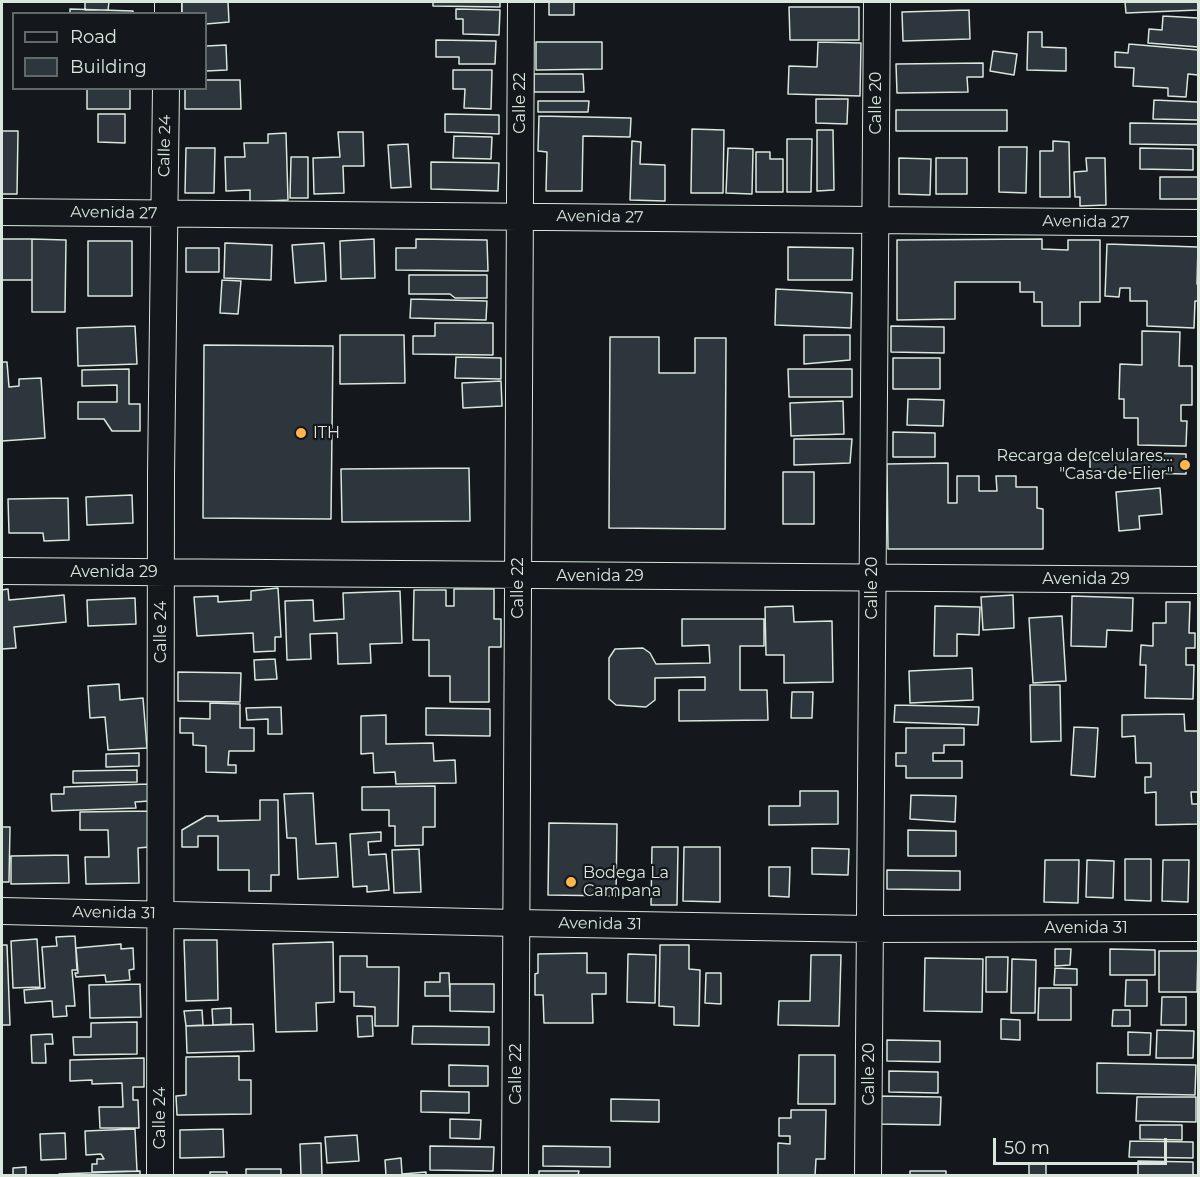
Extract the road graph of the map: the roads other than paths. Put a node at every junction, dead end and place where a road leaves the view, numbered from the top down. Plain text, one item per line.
1 (521, 2) edge
2 (877, 2) edge
3 (166, 90) edge
4 (2, 212) edge
5 (164, 213) junction
6 (520, 216) junction
7 (875, 220) junction
8 (1198, 223) edge
9 (2, 571) edge
10 (161, 572) junction
11 (518, 575) junction
12 (872, 578) junction
13 (1198, 580) edge
14 (2, 911) edge
15 (161, 914) junction
16 (516, 923) junction
17 (870, 928) junction
18 (1198, 928) edge
19 (160, 1176) edge
20 (515, 1176) edge
21 (868, 1176) edge

1 - 6 street, Calle 22
2 - 7 street, Calle 20
3 - 5 street, Calle 24
4 - 5 street, Avenida 27
5 - 6 street, Avenida 27
5 - 10 street, Calle 24
6 - 7 street, Avenida 27
6 - 11 street, Calle 22
7 - 8 street, Avenida 27
7 - 12 street, Calle 20
9 - 10 street, Avenida 29
10 - 11 street, Avenida 29
10 - 15 street, Calle 24
11 - 12 street, Avenida 29
11 - 16 street, Calle 22
12 - 13 street, Avenida 29
12 - 17 street, Calle 20
14 - 15 street, Avenida 31
15 - 16 street, Avenida 31
15 - 19 street, Calle 24
16 - 17 street, Avenida 31
16 - 20 street, Calle 22
17 - 18 street, Avenida 31
17 - 21 street, Calle 20

